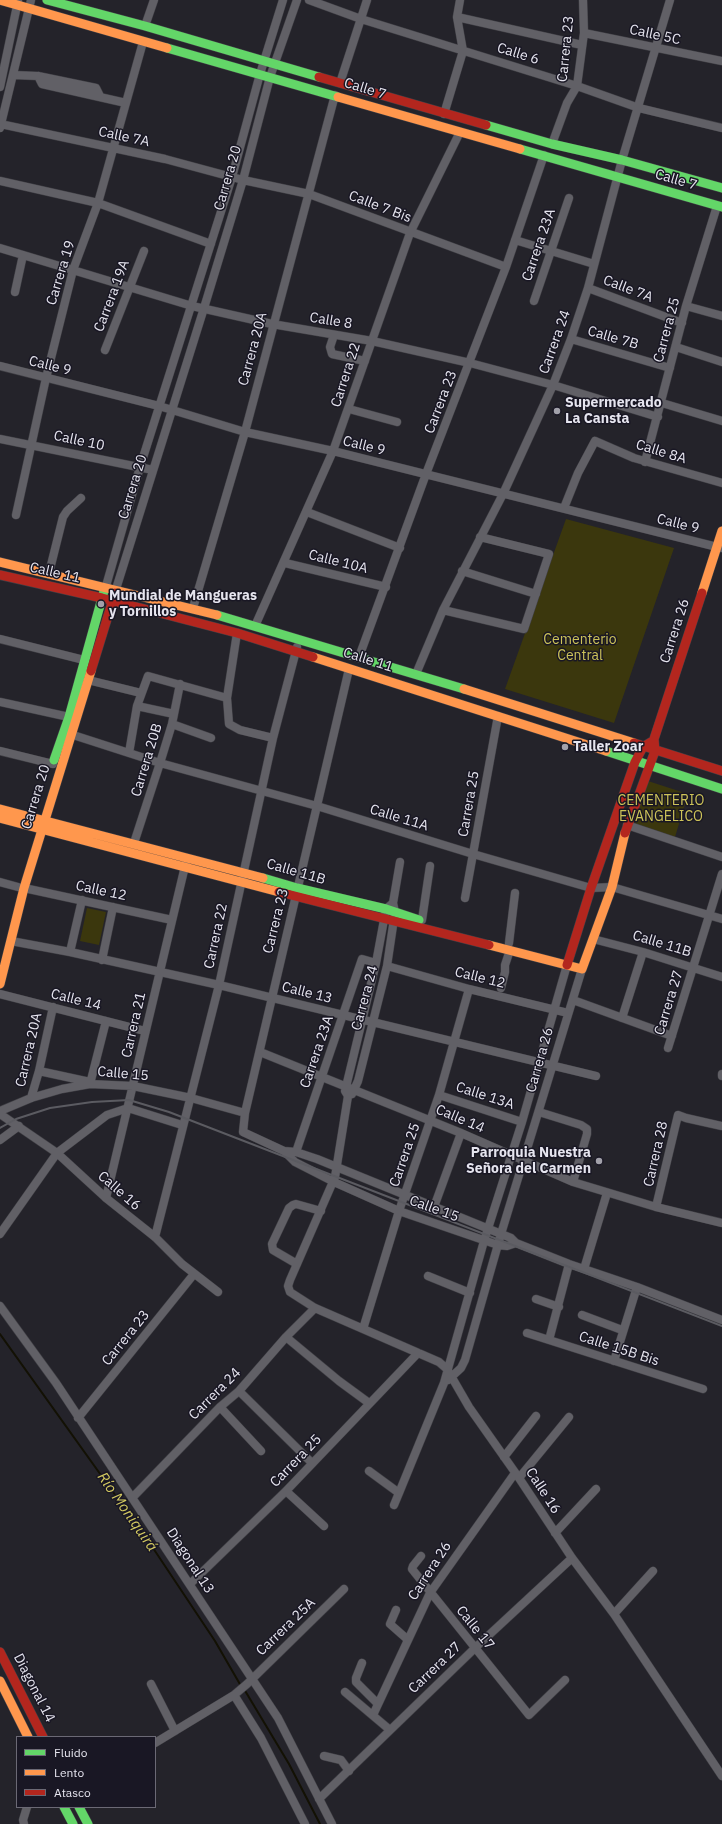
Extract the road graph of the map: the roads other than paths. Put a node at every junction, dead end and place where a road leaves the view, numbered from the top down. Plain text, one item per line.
1 (0, 0) edge
2 (47, 0) edge
3 (154, 0) edge
4 (283, 0) edge
5 (296, 0) edge
6 (308, 0) edge
7 (367, 0) edge
8 (460, 0) edge
9 (582, 0) edge
10 (670, 0) edge
11 (18, 2) edge
12 (30, 4) edge
13 (457, 17) junction
14 (361, 19) junction
15 (146, 26) junction
16 (584, 33) junction
17 (143, 42) junction
18 (582, 45) junction
19 (657, 48) junction
20 (463, 51) junction
21 (264, 61) junction
22 (722, 61) edge
23 (276, 64) junction
24 (260, 74) junction
25 (13, 75) junction
26 (1, 76) edge
27 (270, 77) junction
28 (340, 82) junction
29 (577, 86) junction
30 (0, 87) edge
31 (335, 95) junction
32 (126, 103) junction
33 (639, 108) junction
34 (444, 114) junction
35 (0, 125) edge
36 (722, 128) edge
37 (460, 132) junction
38 (552, 144) junction
39 (113, 148) junction
40 (544, 155) junction
41 (622, 160) junction
42 (232, 177) junction
43 (619, 178) junction
44 (243, 180) junction
45 (0, 181) edge
46 (722, 188) edge
47 (309, 194) junction
48 (569, 198) dead end
49 (98, 203) junction
50 (719, 206) edge
51 (410, 233) junction
52 (515, 240) junction
53 (211, 244) junction
54 (0, 248) edge
55 (550, 250) junction
56 (144, 251) dead end
57 (23, 255) junction
58 (594, 264) junction
59 (506, 267) junction
60 (73, 270) junction
61 (129, 287) junction
62 (588, 288) junction
63 (15, 292) dead end
64 (534, 301) dead end
65 (192, 306) junction
66 (686, 306) junction
67 (204, 308) junction
68 (722, 316) edge
69 (682, 323) junction
70 (272, 324) junction
71 (334, 335) junction
72 (571, 340) junction
73 (372, 341) junction
74 (676, 347) junction
75 (105, 350) dead end
76 (365, 361) junction
77 (722, 362) edge
78 (470, 364) junction
79 (0, 366) edge
80 (670, 368) junction
81 (46, 378) junction
82 (553, 385) junction
83 (662, 403) junction
84 (159, 406) junction
85 (349, 409) junction
86 (171, 411) junction
87 (658, 417) junction
88 (722, 421) edge
89 (397, 422) dead end
90 (245, 432) junction
91 (0, 439) edge
92 (32, 445) junction
93 (333, 451) junction
94 (645, 462) junction
95 (140, 467) junction
96 (153, 470) junction
97 (426, 474) junction
98 (722, 483) edge
99 (503, 494) junction
100 (81, 498) dead end
101 (564, 508) junction
102 (307, 512) junction
103 (16, 515) dead end
104 (722, 531) edge
105 (480, 537) junction
106 (400, 548) junction
107 (720, 548) edge
108 (0, 562) edge
109 (285, 563) junction
110 (462, 571) junction
111 (49, 573) junction
112 (0, 576) edge
113 (106, 586) junction
114 (386, 587) junction
115 (116, 589) junction
116 (536, 594) junction
117 (102, 598) junction
118 (113, 602) junction
119 (193, 608) junction
120 (443, 610) junction
121 (255, 626) junction
122 (237, 633) junction
123 (299, 639) junction
124 (0, 640) edge
125 (296, 651) junction
126 (359, 657) junction
127 (84, 660) junction
128 (349, 669) junction
129 (416, 674) junction
130 (88, 680) junction
131 (180, 684) junction
132 (141, 693) junction
133 (227, 698) junction
134 (0, 702) edge
135 (137, 706) junction
136 (174, 714) junction
137 (498, 716) junction
138 (69, 717) junction
139 (172, 724) junction
140 (70, 734) junction
141 (211, 738) dead end
142 (273, 738) junction
143 (654, 739) junction
144 (643, 747) junction
145 (0, 751) edge
146 (655, 751) junction
147 (129, 753) junction
148 (635, 762) junction
149 (160, 763) junction
150 (53, 764) junction
151 (649, 765) junction
152 (722, 771) edge
153 (722, 789) edge
154 (261, 791) junction
155 (317, 806) junction
156 (0, 809) edge
157 (0, 818) edge
158 (39, 824) junction
159 (627, 825) junction
160 (134, 843) junction
161 (473, 854) junction
162 (722, 857) edge
163 (186, 862) junction
164 (400, 862) dead end
165 (430, 866) dead end
166 (243, 872) junction
167 (722, 874) edge
168 (0, 882) edge
169 (240, 883) junction
170 (21, 887) junction
171 (591, 888) junction
172 (612, 888) junction
173 (296, 892) junction
174 (515, 893) dead end
175 (465, 898) dead end
176 (82, 900) junction
177 (113, 907) junction
178 (391, 912) junction
179 (710, 915) junction
180 (722, 918) edge
181 (172, 920) junction
182 (422, 920) junction
183 (593, 939) junction
184 (11, 941) junction
185 (510, 947) junction
186 (70, 952) junction
187 (643, 952) junction
188 (0, 960) edge
189 (102, 960) junction
190 (568, 962) junction
191 (376, 963) junction
192 (387, 966) junction
193 (584, 966) junction
194 (693, 968) junction
195 (159, 973) junction
196 (722, 977) edge
197 (0, 984) edge
198 (219, 985) junction
199 (501, 988) dead end
200 (470, 989) junction
201 (0, 994) edge
202 (271, 998) junction
203 (573, 1000) junction
204 (53, 1007) junction
205 (554, 1009) junction
206 (568, 1013) junction
207 (343, 1015) junction
208 (622, 1018) junction
209 (362, 1020) junction
210 (106, 1021) junction
211 (372, 1022) junction
212 (145, 1031) junction
213 (672, 1036) junction
214 (455, 1042) junction
215 (668, 1048) dead end
216 (260, 1052) junction
217 (538, 1062) junction
218 (552, 1065) junction
219 (39, 1071) junction
220 (322, 1076) junction
221 (596, 1076) dead end
222 (90, 1083) junction
223 (133, 1086) junction
224 (346, 1087) junction
225 (354, 1090) junction
226 (439, 1095) junction
227 (348, 1096) junction
228 (31, 1098) junction
229 (191, 1098) junction
230 (128, 1108) junction
231 (0, 1112) edge
232 (539, 1112) junction
233 (245, 1113) junction
234 (430, 1121) junction
235 (522, 1122) junction
236 (182, 1125) junction
237 (19, 1126) junction
238 (722, 1126) edge
239 (243, 1132) joint
240 (461, 1133) junction
241 (0, 1140) edge
242 (284, 1151) junction
243 (296, 1152) junction
244 (57, 1153) junction
245 (511, 1155) junction
246 (524, 1161) junction
247 (336, 1167) junction
248 (334, 1182) junction
249 (573, 1182) junction
250 (606, 1193) junction
251 (405, 1196) junction
252 (106, 1198) junction
253 (656, 1207) junction
254 (434, 1208) junction
255 (321, 1211) junction
256 (399, 1211) junction
257 (721, 1220) edge
258 (488, 1229) junction
259 (0, 1234) edge
260 (501, 1234) junction
261 (155, 1238) junction
262 (484, 1241) junction
263 (516, 1243) junction
264 (498, 1245) junction
265 (297, 1264) junction
266 (568, 1264) junction
267 (584, 1269) junction
268 (194, 1274) junction
269 (428, 1276) dead end
270 (288, 1286) joint
271 (637, 1287) junction
272 (218, 1292) dead end
273 (470, 1293) junction
274 (536, 1299) dead end
275 (0, 1306) edge
276 (559, 1307) junction
277 (316, 1308) junction
278 (0, 1314) edge
279 (582, 1315) dead end
280 (722, 1320) edge
281 (10, 1322) junction
282 (363, 1329) junction
283 (622, 1330) junction
284 (526, 1333) dead end
285 (286, 1338) junction
286 (549, 1340) junction
287 (418, 1353) junction
288 (614, 1361) junction
289 (447, 1369) junction
290 (452, 1376) junction
291 (444, 1383) junction
292 (703, 1389) dead end
293 (239, 1391) junction
294 (369, 1403) junction
295 (220, 1407) junction
296 (536, 1416) dead end
297 (569, 1417) dead end
298 (78, 1418) junction
299 (261, 1450) dead end
300 (504, 1457) junction
301 (312, 1463) junction
302 (369, 1471) dead end
303 (517, 1475) junction
304 (596, 1489) dead end
305 (286, 1491) junction
306 (399, 1493) junction
307 (132, 1498) junction
308 (394, 1505) dead end
309 (324, 1526) dead end
310 (555, 1533) junction
311 (421, 1556) dead end
312 (572, 1558) junction
313 (653, 1571) dead end
314 (190, 1584) junction
315 (344, 1589) dead end
316 (430, 1593) junction
317 (396, 1610) dead end
318 (614, 1614) junction
319 (407, 1639) junction
320 (475, 1648) junction
321 (0, 1652) edge
322 (362, 1663) dead end
323 (566, 1680) dead end
324 (0, 1681) edge
325 (249, 1682) junction
326 (151, 1684) dead end
327 (345, 1692) dead end
328 (236, 1693) junction
329 (378, 1704) junction
330 (373, 1715) junction
331 (390, 1730) junction
332 (175, 1731) junction
333 (28, 1736) edge
334 (42, 1736) edge
335 (156, 1742) edge
336 (324, 1756) dead end
337 (349, 1770) junction
338 (722, 1776) edge
339 (319, 1800) junction
340 (27, 1808) edge
341 (65, 1808) edge
342 (80, 1808) edge
343 (24, 1824) edge
344 (73, 1824) edge
345 (88, 1824) edge
346 (306, 1824) edge
347 (332, 1824) edge

1 - 11 main road, Calle 7
2 - 15 main road, Calle 7
3 - 15 street
4 - 21 street, Carrera 20
5 - 23 street, Carrera 20
6 - 14 street, Calle 6
7 - 14 street
8 - 13 street
9 - 16 street, Carrera 23
10 - 19 street, Carrera 24
11 - 12 main road, Calle 7
11 - 26 street
12 - 17 main road, Calle 7
12 - 25 street
13 - 18 street
13 - 20 street
14 - 20 street, Calle 6
14 - 28 street
15 - 21 main road, Calle 7
16 - 18 street, Carrera 23
16 - 19 street, Calle 5C
17 - 24 main road, Calle 7
17 - 32 street, Carrera 19
18 - 29 street, Carrera 23
19 - 22 street, Calle 5C
19 - 33 street, Carrera 24
20 - 29 street, Calle 6
20 - 34 street
21 - 23 main road, Calle 7
21 - 24 street, Carrera 20
23 - 27 street, Carrera 20
23 - 28 main road, Calle 7
24 - 27 main road, Calle 7
24 - 42 street, Carrera 20
25 - 32 street
25 - 35 street
26 - 30 street
27 - 31 main road, Calle 7
27 - 44 street, Carrera 20
28 - 34 main road, Calle 7
29 - 33 street, Calle 6
29 - 38 street, Carrera 23
31 - 37 main road, Calle 7
31 - 47 street, Carrera 20A
32 - 39 street, Carrera 19
33 - 36 street, Calle 6
33 - 41 street, Carrera 24
34 - 38 main road, Calle 7
35 - 39 street, Calle 7A
37 - 40 main road, Calle 7
37 - 51 street, Carrera 22
38 - 41 main road, Calle 7
39 - 42 street, Calle 7A
39 - 49 street, Carrera 19
40 - 43 main road, Calle 7
40 - 52 street, Carrera 23
41 - 43 street, Carrera 24
41 - 46 main road, Calle 7
42 - 44 street, Calle 7A
42 - 53 street, Carrera 20
43 - 50 main road, Calle 7
43 - 58 street, Carrera 24
44 - 47 street, Calle 7 Bis
44 - 67 street, Carrera 20
45 - 49 street
47 - 51 street, Calle 7 Bis
47 - 70 street, Carrera 20A
48 - 55 street, Carrera 23A
49 - 53 street
49 - 60 street, Carrera 19
50 - 66 street, Carrera 25
51 - 59 street, Calle 7 Bis
51 - 73 street, Carrera 22
52 - 55 street
52 - 59 street, Carrera 23
53 - 65 street, Carrera 20
54 - 57 street, Calle 8
55 - 58 street
55 - 64 street, Carrera 23A
56 - 61 street, Carrera 19A
57 - 60 street, Calle 8
57 - 63 street
58 - 62 street, Carrera 24
59 - 78 street, Carrera 23
60 - 61 street, Calle 8
60 - 81 street, Carrera 19
61 - 65 street, Calle 8
61 - 75 street, Carrera 19A
62 - 69 street, Calle 7A
62 - 72 street, Carrera 24
65 - 67 street, Calle 8
65 - 84 street, Carrera 20
66 - 68 street
66 - 69 street, Carrera 25
67 - 70 street, Calle 8
67 - 86 street, Carrera 20
69 - 74 street, Carrera 25
70 - 71 street, Calle 8
70 - 90 street, Carrera 20A
71 - 73 street, Calle 8
71 - 76 street
72 - 80 street, Calle 7B
72 - 82 street, Carrera 24
73 - 76 street, Carrera 22
73 - 78 street, Calle 8
74 - 77 street
74 - 80 street, Carrera 25
76 - 85 street, Carrera 22
78 - 82 street, Calle 8
78 - 97 street, Carrera 23
79 - 81 street, Calle 9
80 - 83 street, Carrera 25
81 - 84 street, Calle 9
81 - 92 street, Carrera 19
82 - 87 street, Calle 8
82 - 99 street, Carrera 24
83 - 87 street, Carrera 25
83 - 88 street
84 - 86 street, Calle 9
84 - 95 street, Carrera 20
85 - 89 street
85 - 93 street, Carrera 22
86 - 90 street, Calle 9
86 - 96 street, Carrera 20
87 - 94 street, Carrera 25
90 - 93 street, Calle 9
90 - 119 street, Carrera 20A
91 - 92 street, Calle 10
92 - 95 street, Calle 10
92 - 103 street, Carrera 19
93 - 97 street, Calle 9
93 - 102 street, Carrera 22
94 - 98 street, Calle 8A
94 - 101 street, Calle 8A
95 - 96 street, Calle 10
95 - 113 street, Carrera 20
96 - 115 street, Carrera 20
97 - 99 street, Calle 9
97 - 106 street, Carrera 23
99 - 101 street, Calle 9
99 - 105 street, Carrera 24
100 - 111 street
101 - 107 street, Calle 9
102 - 106 street
102 - 109 street, Carrera 22
104 - 107 main road, Carrera 26
105 - 110 street, Carrera 24
105 - 116 street
106 - 114 street, Carrera 23
107 - 143 main road, Carrera 26
108 - 111 main road, Calle 11
109 - 114 street, Calle 10A
109 - 121 street, Carrera 22
110 - 116 street
110 - 120 street, Carrera 24
111 - 113 main road, Calle 11
112 - 117 main road, Calle 11
113 - 115 main road, Calle 11
113 - 117 main road, Carrera 20
114 - 126 street, Carrera 23
115 - 118 main road, Carrera 20
115 - 119 main road, Calle 11
116 - 120 street
117 - 118 main road, Calle 11
117 - 127 main road, Carrera 20
118 - 122 main road, Calle 11
118 - 130 main road, Carrera 20
119 - 121 main road, Calle 11
120 - 129 street, Carrera 24
121 - 123 main road, Calle 11
122 - 125 main road, Calle 11
122 - 133 street
123 - 125 street, Carrera 22
123 - 126 main road, Calle 11
124 - 127 street
125 - 128 main road, Calle 11
125 - 142 street, Carrera 22
126 - 129 main road, Calle 11
127 - 138 main road, Carrera 20
128 - 137 main road, Calle 11
128 - 155 street, Carrera 23
129 - 144 main road, Calle 11
130 - 132 street
130 - 140 main road, Carrera 20
131 - 132 street
131 - 133 street
131 - 136 street, Carrera 20B
132 - 135 street
133 - 142 street
134 - 138 street
135 - 136 street
135 - 147 street
136 - 139 street, Carrera 20B
137 - 148 main road, Calle 11
137 - 161 street, Carrera 25
138 - 150 main road, Carrera 20
139 - 141 street
139 - 149 street, Carrera 20B
140 - 147 street, Calle 11A
140 - 158 main road, Carrera 20
142 - 154 street, Carrera 22
143 - 144 main road, Carrera 26
143 - 146 main road, Carrera 26
144 - 146 main road, Calle 11
144 - 148 main road, Carrera 26
145 - 150 street
146 - 151 main road, Carrera 26
146 - 152 main road, Calle 11
147 - 149 street, Calle 11A
148 - 151 main road, Calle 11
148 - 171 main road, Carrera 26
149 - 154 street, Calle 11A
149 - 160 street, Carrera 20B
150 - 158 main road, Carrera 20
151 - 153 main road, Calle 11
151 - 159 main road, Carrera 26
154 - 155 street, Calle 11A
154 - 166 street, Carrera 22
155 - 161 street, Calle 11A
155 - 173 street, Carrera 23
156 - 158 main road, Calle 11B
157 - 158 main road, Calle 11B
158 - 160 main road, Calle 11B
158 - 163 main road, Calle 11B
158 - 170 main road, Carrera 20
159 - 162 street
159 - 172 main road, Carrera 26
160 - 163 main road, Calle 11B
161 - 171 street, Calle 11A
161 - 175 street, Carrera 25
163 - 166 main road, Calle 11B
163 - 169 main road, Calle 11B
163 - 181 street, Carrera 21
164 - 178 street, Carrera 24
165 - 182 street
166 - 169 street, Carrera 22
166 - 173 main road, Calle 11B
167 - 179 street, Carrera 27
168 - 170 street, Calle 12
169 - 173 main road, Calle 11B
169 - 198 street, Carrera 22
170 - 176 street, Calle 12
170 - 184 main road, Carrera 20
170 - 188 main road, Carrera 20
171 - 172 street, Calle 11A
171 - 190 main road, Carrera 26
172 - 179 street, Calle 11A
172 - 183 main road, Carrera 26
173 - 178 main road, Calle 11B
173 - 202 street, Carrera 23
174 - 185 street
176 - 177 street, Calle 12
176 - 186 street
177 - 181 street, Calle 12
177 - 189 street
178 - 182 main road, Calle 11B
178 - 185 main road, Calle 11B
178 - 191 street, Carrera 24
178 - 192 street, Carrera 24
179 - 180 street, Calle 11A
179 - 194 street, Carrera 27
181 - 195 street, Carrera 21
182 - 185 main road, Calle 11B
183 - 187 street, Calle 11B
183 - 193 main road, Carrera 26
184 - 186 street, Calle 13
184 - 197 main road, Carrera 20
185 - 190 main road, Calle 11B
185 - 199 street
186 - 189 street, Calle 13
187 - 194 street, Calle 11B
187 - 208 street
189 - 195 street, Calle 13
190 - 193 main road, Calle 11B
190 - 205 street, Carrera 26
191 - 207 street, Carrera 23A
191 - 209 street, Carrera 24
192 - 200 street, Calle 12
192 - 211 street, Carrera 24
193 - 203 street, Carrera 26
194 - 196 street, Calle 11B
194 - 213 street, Carrera 27
195 - 198 street, Calle 13
195 - 212 street, Carrera 21
198 - 202 street, Calle 13
198 - 229 street, Carrera 22
200 - 205 street, Calle 12
200 - 214 street, Carrera 25
201 - 204 street, Calle 14
202 - 207 street, Calle 13
202 - 216 street, Carrera 23
203 - 206 street, Carrera 26
203 - 208 street
204 - 210 street, Calle 14
204 - 219 street, Carrera 20A
205 - 206 street, Calle 12
205 - 217 street, Carrera 26
206 - 218 street, Carrera 26
207 - 209 street, Calle 13
207 - 220 street, Carrera 23A
208 - 213 street
209 - 211 street, Calle 13
209 - 224 street, Carrera 24
210 - 212 street, Calle 14
210 - 222 street
211 - 214 street, Calle 13
211 - 225 street, Carrera 24
212 - 223 street, Carrera 21
213 - 215 street, Carrera 27
214 - 217 street, Calle 13
214 - 226 street, Carrera 25
216 - 220 street, Calle 14
216 - 233 street, Carrera 23
217 - 218 street, Calle 13
217 - 235 street, Carrera 26
218 - 221 street, Calle 13
218 - 232 street, Carrera 26
219 - 222 street
219 - 228 street, Carrera 20A
220 - 224 street, Calle 14
220 - 243 street, Carrera 23A
222 - 223 street, Calle 15
222 - 228 street, Calle 15
223 - 229 street, Calle 15
223 - 230 street, Carrera 21
224 - 225 street, Calle 14
224 - 227 street, Carrera 24
225 - 227 street
225 - 234 street, Calle 14
226 - 234 street, Carrera 25
226 - 235 street, Calle 13A
227 - 247 street, Carrera 24
228 - 231 street, Calle 15
229 - 233 street, Calle 15
229 - 236 street, Carrera 22
230 - 236 street
230 - 244 street
230 - 252 street, Carrera 21
231 - 237 street, Calle 16
232 - 246 street, Carrera 26
232 - 249 street
233 - 239 street, Carrera 23
234 - 240 street, Calle 14
234 - 251 street, Carrera 25
235 - 245 street, Carrera 26
236 - 261 street, Carrera 22
237 - 241 street
237 - 244 street, Calle 16
238 - 253 street, Carrera 28
239 - 242 street, Calle 15
240 - 245 street, Calle 14
240 - 254 street
242 - 243 street, Calle 15
242 - 248 street, Calle 15
243 - 247 street, Calle 15
244 - 252 street, Calle 16
244 - 259 street
245 - 246 street, Calle 14
245 - 258 street, Carrera 26
246 - 249 street, Calle 14
246 - 260 street, Carrera 26
247 - 248 street, Carrera 24
247 - 251 street, Calle 15
248 - 255 street, Carrera 24
248 - 256 street, Calle 15
249 - 250 street, Calle 14
250 - 253 street, Calle 14
250 - 267 street
251 - 254 street, Calle 15
251 - 256 street, Carrera 25
252 - 261 street, Calle 16
253 - 257 street, Calle 14
254 - 258 street, Calle 15
255 - 265 street, Carrera 24
255 - 265 street
256 - 262 street, Calle 15
256 - 282 street, Carrera 25
258 - 260 street, Calle 15
258 - 262 street, Carrera 26
260 - 263 street, Calle 15
260 - 264 street, Carrera 26
261 - 268 street, Calle 16
262 - 264 street, Calle 15
262 - 273 street, Carrera 26
263 - 264 street, Calle 15
263 - 266 street, Calle 15
264 - 290 street, Carrera 26
265 - 270 street, Carrera 24
266 - 267 street, Calle 15
266 - 276 street
267 - 271 street, Calle 15
268 - 272 street, Calle 16
268 - 298 street, Carrera 23
269 - 273 street
270 - 277 street, Calle 16
271 - 280 street, Calle 15
271 - 283 street
273 - 289 street, Carrera 26
274 - 276 street
275 - 281 street, Diagonal 13
276 - 286 street
277 - 282 street, Calle 16
277 - 285 street, Carrera 24
278 - 281 street, Diagonal 13
279 - 283 street
281 - 298 street, Diagonal 13
282 - 287 street, Calle 16
283 - 288 street
284 - 286 street, Calle 15B Bis
285 - 293 street, Carrera 24
285 - 294 street
286 - 288 street, Calle 15B Bis
287 - 289 street, Calle 16
287 - 294 street, Carrera 25
288 - 292 street, Calle 15B Bis
289 - 290 street, Calle 16
289 - 291 street, Carrera 26
290 - 291 street, Carrera 26
290 - 300 street, Calle 16
291 - 306 street, Carrera 26
293 - 295 street, Carrera 24
293 - 301 street
294 - 301 street, Carrera 25
295 - 299 street
295 - 307 street, Carrera 24
296 - 300 street
297 - 303 street, Carrera 26
298 - 307 street, Diagonal 13
300 - 303 street, Calle 16
301 - 305 street, Carrera 25
302 - 306 street
303 - 310 street, Calle 16
303 - 316 street, Carrera 26
304 - 310 street
305 - 309 street
305 - 314 street, Carrera 25
306 - 308 street, Carrera 26
307 - 314 street, Diagonal 13
310 - 312 street, Calle 16
311 - 316 street, Calle 17
312 - 318 street, Calle 16
312 - 320 street, Carrera 27
313 - 318 street
314 - 325 street, Diagonal 13
315 - 325 street, Carrera 25A
316 - 319 street, Carrera 26
316 - 320 street, Calle 17
317 - 319 street
318 - 338 street, Calle 16
319 - 329 street, Carrera 26
320 - 323 street, Calle 17
320 - 331 street, Carrera 27
321 - 334 main road, Diagonal 14
322 - 329 street
324 - 333 main road, Diagonal 14
325 - 328 street, Carrera 25A
325 - 339 street, Diagonal 13
326 - 332 street
327 - 330 street
328 - 332 street, Carrera 25A
328 - 346 street
329 - 330 street, Carrera 26
330 - 331 street
331 - 337 street, Carrera 27
332 - 335 street, Carrera 25A
336 - 337 street
337 - 339 street, Carrera 27
339 - 347 street, Diagonal 13
340 - 343 street
341 - 344 main road
342 - 345 main road

